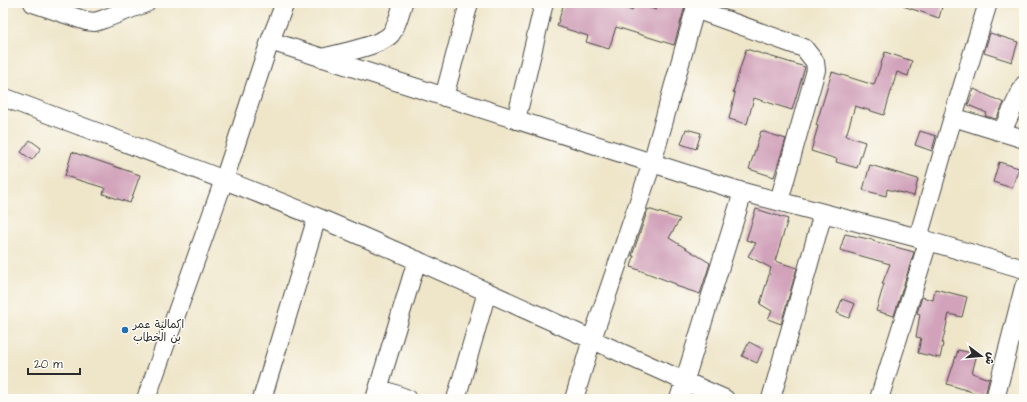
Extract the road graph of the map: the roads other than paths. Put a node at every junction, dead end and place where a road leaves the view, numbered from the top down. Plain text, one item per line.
1 (32, 3) edge
2 (146, 3) edge
3 (285, 3) edge
4 (403, 3) edge
5 (469, 3) edge
6 (544, 3) edge
7 (988, 3) edge
8 (696, 6) edge
9 (270, 42) junction
10 (321, 58) junction
11 (1024, 85) edge
12 (3, 97) edge
13 (444, 97) junction
14 (953, 117) junction
15 (516, 120) junction
16 (1002, 132) junction
17 (1024, 139) edge
18 (652, 163) junction
19 (224, 180) junction
20 (743, 192) junction
21 (779, 201) junction
22 (823, 213) junction
23 (317, 217) junction
24 (923, 240) junction
25 (417, 260) junction
26 (1024, 269) edge
27 (1024, 287) edge
28 (487, 292) junction
29 (592, 339) junction
30 (685, 382) junction
31 (377, 394) edge
32 (146, 399) edge
33 (262, 399) edge
34 (408, 399) edge
35 (456, 399) edge
36 (574, 399) edge
37 (679, 399) edge
38 (725, 399) edge
39 (771, 399) edge
40 (879, 399) edge
41 (995, 399) edge

1 - 2 street
3 - 9 street
4 - 10 street
5 - 13 street
6 - 15 street
7 - 14 street
8 - 18 street
8 - 21 street
9 - 10 street
9 - 19 street
10 - 13 street
11 - 16 street
12 - 19 street
13 - 15 street
14 - 16 street
14 - 24 street
15 - 18 street
16 - 17 street
18 - 20 street
18 - 29 street
19 - 23 street
19 - 32 street
20 - 21 street
20 - 30 street
21 - 22 street
22 - 24 street
22 - 39 street
23 - 25 street
23 - 33 street
24 - 26 street
24 - 40 street
25 - 28 street
25 - 31 street
27 - 41 street
28 - 29 street
28 - 35 street
29 - 30 street
29 - 36 street
30 - 37 street
30 - 38 street
31 - 34 street

